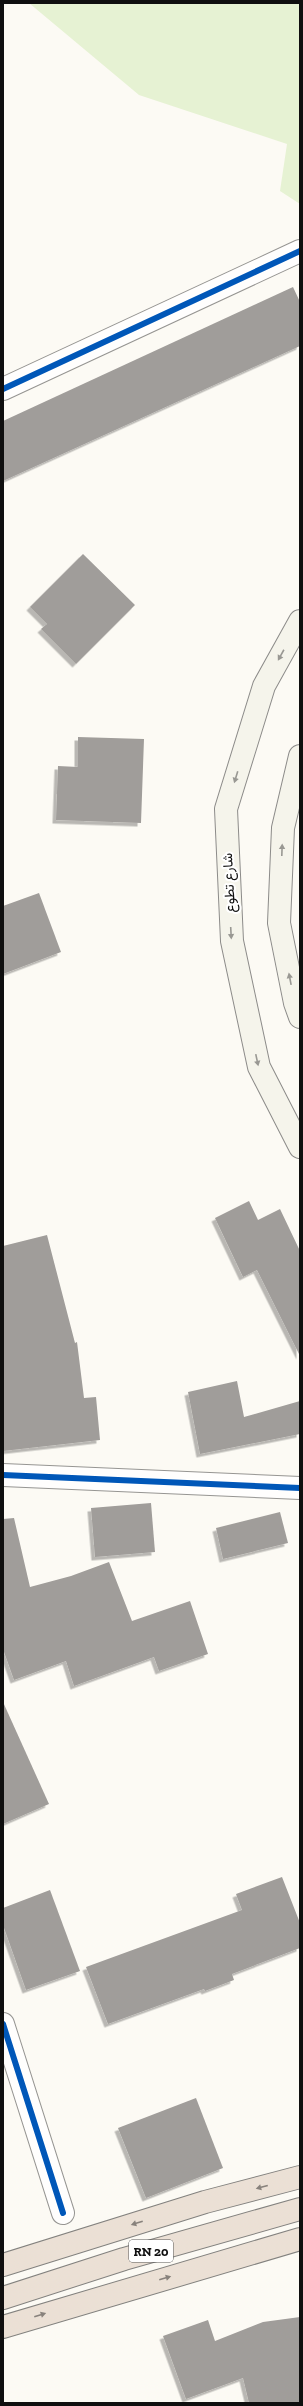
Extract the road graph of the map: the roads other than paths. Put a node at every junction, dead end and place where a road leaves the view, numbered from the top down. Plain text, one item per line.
1 (300, 251) edge
2 (3, 388) edge
3 (300, 621) edge
4 (300, 756) edge
5 (300, 1017) edge
6 (300, 1147) edge
7 (3, 1475) edge
8 (300, 1488) edge
9 (3, 2024) edge
10 (300, 2177) edge
11 (300, 2209) edge
12 (63, 2213) dead end
13 (300, 2239) edge
14 (3, 2265) edge
15 (3, 2298) edge
16 (3, 2327) edge

1 - 2 street
3 -> 6 main road, شارع تطوع
5 -> 4 main road
7 - 8 street
9 - 12 street
10 -> 14 highway, RN 20
11 - 15 highway, RN 20
16 -> 13 highway, RN 20

